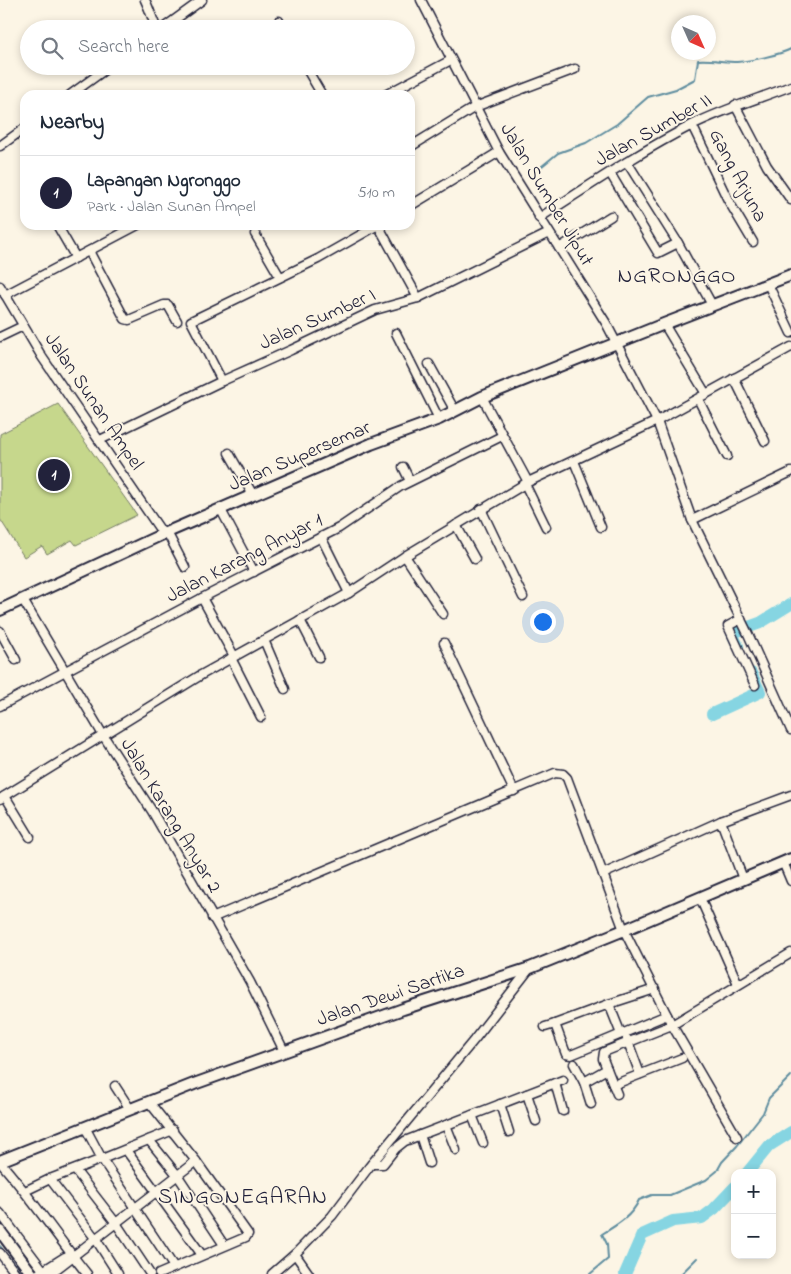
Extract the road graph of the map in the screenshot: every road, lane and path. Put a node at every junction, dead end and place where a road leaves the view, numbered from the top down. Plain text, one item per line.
1 (145, 0) edge
2 (202, 0) edge
3 (421, 0) edge
4 (153, 20) edge
5 (174, 20) edge
6 (451, 60) junction
7 (575, 69) dead end
8 (98, 75) edge
9 (310, 75) edge
10 (791, 86) edge
11 (77, 90) edge
12 (319, 90) edge
13 (394, 90) edge
14 (735, 105) junction
15 (475, 107) junction
16 (692, 125) junction
17 (20, 132) edge
18 (415, 144) edge
19 (0, 146) edge
20 (499, 152) junction
21 (627, 162) junction
22 (610, 173) junction
23 (791, 200) edge
24 (415, 203) edge
25 (611, 216) dead end
26 (539, 218) junction
27 (60, 230) edge
28 (129, 230) edge
29 (367, 230) edge
30 (379, 230) edge
31 (549, 233) junction
32 (255, 234) dead end
33 (753, 242) dead end
34 (678, 243) junction
35 (559, 248) junction
36 (89, 251) junction
37 (76, 258) junction
38 (791, 275) edge
39 (280, 277) junction
40 (768, 284) junction
41 (0, 286) edge
42 (5, 295) junction
43 (418, 298) junction
44 (712, 305) junction
45 (177, 321) dead end
46 (664, 324) junction
47 (23, 326) junction
48 (396, 333) dead end
49 (791, 333) edge
50 (0, 337) edge
51 (617, 344) junction
52 (791, 347) edge
53 (429, 364) dead end
54 (734, 378) junction
55 (222, 381) junction
56 (706, 394) junction
57 (482, 397) junction
58 (698, 399) junction
59 (455, 411) junction
60 (439, 419) junction
61 (657, 420) junction
62 (502, 436) junction
63 (100, 440) junction
64 (765, 441) dead end
65 (229, 453) dead end
66 (727, 456) dead end
67 (574, 461) junction
68 (403, 467) dead end
69 (791, 473) edge
70 (410, 481) junction
71 (526, 483) junction
72 (253, 496) junction
73 (221, 510) junction
74 (481, 510) junction
75 (692, 520) junction
76 (456, 525) junction
77 (546, 527) dead end
78 (601, 527) dead end
79 (165, 533) junction
80 (321, 537) junction
81 (405, 556) junction
82 (475, 559) dead end
83 (185, 568) dead end
84 (254, 572) junction
85 (349, 594) junction
86 (523, 597) dead end
87 (202, 598) junction
88 (23, 600) junction
89 (0, 610) edge
90 (443, 614) dead end
91 (300, 620) junction
92 (742, 621) junction
93 (0, 631) edge
94 (264, 640) junction
95 (444, 644) dead end
96 (233, 657) junction
97 (319, 657) dead end
98 (16, 660) dead end
99 (66, 672) junction
100 (755, 686) dead end
101 (286, 689) dead end
102 (0, 706) edge
103 (261, 717) dead end
104 (791, 730) edge
105 (103, 735) junction
106 (514, 791) junction
107 (791, 795) edge
108 (2, 797) edge
109 (721, 821) junction
110 (30, 837) dead end
111 (787, 860) edge
112 (603, 874) junction
113 (743, 879) junction
114 (791, 881) edge
115 (700, 898) junction
116 (212, 918) junction
117 (624, 930) junction
118 (791, 953) edge
119 (530, 968) junction
120 (738, 984) junction
121 (655, 989) junction
122 (609, 1004) junction
123 (667, 1015) junction
124 (555, 1024) junction
125 (672, 1026) junction
126 (545, 1027) dead end
127 (623, 1033) junction
128 (628, 1043) junction
129 (284, 1051) junction
130 (682, 1058) dead end
131 (574, 1064) dead end
132 (607, 1069) junction
133 (640, 1074) junction
134 (584, 1082) junction
135 (613, 1085) junction
136 (115, 1086) dead end
137 (527, 1094) junction
138 (617, 1094) dead end
139 (149, 1102) junction
140 (500, 1104) junction
141 (591, 1104) dead end
142 (130, 1109) junction
143 (563, 1111) dead end
144 (472, 1115) junction
145 (536, 1121) dead end
146 (446, 1125) junction
147 (85, 1127) junction
148 (172, 1130) junction
149 (509, 1132) dead end
150 (420, 1135) junction
151 (737, 1137) dead end
152 (149, 1140) junction
153 (483, 1142) dead end
154 (126, 1150) junction
155 (456, 1150) dead end
156 (102, 1160) junction
157 (0, 1161) edge
158 (196, 1161) junction
159 (429, 1162) dead end
160 (372, 1164) junction
161 (75, 1170) junction
162 (178, 1176) junction
163 (50, 1179) junction
164 (25, 1191) junction
165 (157, 1192) junction
166 (136, 1208) junction
167 (0, 1213) edge
168 (116, 1223) junction
169 (0, 1231) edge
170 (95, 1238) junction
171 (22, 1242) junction
172 (224, 1246) junction
173 (13, 1249) junction
174 (0, 1252) edge
175 (73, 1254) junction
176 (295, 1254) junction
177 (202, 1255) junction
178 (174, 1267) junction
179 (44, 1273) edge
180 (16, 1274) edge
181 (32, 1274) edge
182 (87, 1274) edge
183 (118, 1274) edge
184 (150, 1274) edge
185 (158, 1274) edge
186 (272, 1274) edge
187 (309, 1274) edge

1 - 4 street
2 - 5 street
3 - 6 street, Jalan Sumber Jiput
6 - 13 street
6 - 15 street, Jalan Sumber Jiput
7 - 15 street
8 - 11 street
9 - 12 street
10 - 14 street, Jalan Sumber II
14 - 16 street, Jalan Sumber II
14 - 23 street
15 - 18 street
15 - 20 street, Jalan Sumber Jiput
16 - 21 street, Jalan Sumber II
16 - 33 street, Gang Arjuna
17 - 19 street
20 - 24 street
20 - 26 street, Jalan Sumber Jiput
21 - 22 street, Jalan Sumber II
21 - 34 street
22 - 26 street, Jalan Sumber II
22 - 34 street
25 - 35 street
26 - 31 street, Jalan Sumber Jiput
27 - 37 street
28 - 36 street
29 - 39 street
30 - 43 street
31 - 35 street, Jalan Sumber Jiput
31 - 43 street, Jalan Sumber I
32 - 39 street
34 - 44 street
35 - 51 street, Jalan Sumber Jiput
36 - 37 street
36 - 45 street
37 - 42 street
38 - 40 main road, Jalan Supersemar
39 - 55 street
40 - 44 main road, Jalan Supersemar
40 - 49 street
41 - 42 street, Jalan Sunan Ampel
42 - 47 street, Jalan Sunan Ampel
43 - 55 street, Jalan Sumber I
44 - 46 main road, Jalan Supersemar
46 - 51 main road, Jalan Supersemar
46 - 56 street
47 - 50 street
47 - 63 street, Jalan Sunan Ampel
48 - 60 street
51 - 57 main road, Jalan Supersemar
51 - 61 street, Jalan Sumber Jiput
52 - 54 street
53 - 59 street
54 - 56 street
54 - 64 street
55 - 63 street, Jalan Sumber I
56 - 58 street
57 - 59 main road, Jalan Supersemar
57 - 62 street
58 - 61 street
58 - 66 street
59 - 60 main road, Jalan Supersemar
60 - 72 main road, Jalan Supersemar
61 - 67 street
61 - 75 street, Jalan Sumber Jiput
62 - 70 street, Jalan Karang Anyar 1
62 - 71 street
63 - 79 street, Jalan Sunan Ampel
65 - 72 street
67 - 71 street
67 - 78 street
68 - 70 street
69 - 75 street
70 - 80 street, Jalan Karang Anyar 1
71 - 74 street
71 - 77 street
72 - 73 main road, Jalan Supersemar
73 - 79 main road, Jalan Supersemar
73 - 84 street
74 - 76 street
74 - 86 street
75 - 92 street, Jalan Sumber Jiput
76 - 81 street
76 - 82 street
79 - 83 street, Jalan Sunan Ampel
79 - 88 main road, Jalan Supersemar
80 - 84 street, Jalan Karang Anyar 1
80 - 85 street
81 - 85 street
81 - 90 street
84 - 87 street, Jalan Karang Anyar 1
85 - 91 street
87 - 96 street
87 - 99 street, Jalan Karang Anyar 1
88 - 89 main road, Jalan Supersemar
88 - 99 street, Jalan Karang Anyar 2
91 - 94 street
91 - 97 street
92 - 100 street
92 - 104 street, Jalan Sumber Jiput
93 - 98 street
94 - 96 street
94 - 101 street
95 - 106 street
96 - 103 street
96 - 105 street
99 - 102 street, Jalan Karang Anyar 1
99 - 105 street, Jalan Karang Anyar 2
105 - 108 street
105 - 116 street, Jalan Karang Anyar 2
106 - 112 street
106 - 116 street
107 - 109 street
108 - 110 street
109 - 112 street
109 - 113 street
111 - 113 main road, Jalan Dewi Sartika
111 - 114 street
112 - 117 street
113 - 115 main road, Jalan Dewi Sartika
115 - 117 main road, Jalan Dewi Sartika
115 - 120 street
116 - 129 street, Jalan Karang Anyar 2
117 - 119 main road, Jalan Dewi Sartika
117 - 121 street
118 - 120 street
119 - 129 main road, Jalan Dewi Sartika
119 - 160 street
120 - 125 street
121 - 122 street
121 - 123 street
122 - 124 street
122 - 127 street
123 - 125 street
123 - 127 street
124 - 126 street
124 - 127 street
125 - 128 street
125 - 151 street
127 - 128 street
128 - 132 street
128 - 133 street
129 - 139 main road, Jalan Dewi Sartika
130 - 133 street
131 - 134 street
132 - 134 street
132 - 135 street
133 - 135 street
134 - 141 street
135 - 138 street
136 - 142 street
137 - 140 street
137 - 143 street
137 - 145 street
139 - 142 main road, Jalan Dewi Sartika
139 - 148 street
140 - 144 street
140 - 149 street
142 - 147 main road, Jalan Dewi Sartika
144 - 146 street
144 - 153 street
146 - 150 street
146 - 155 street
147 - 156 street
147 - 157 main road, Jalan Dewi Sartika
148 - 152 street
148 - 158 street
150 - 159 street
150 - 160 street
152 - 154 street
152 - 162 street
154 - 156 street
154 - 165 street
156 - 161 street
156 - 166 street
157 - 164 street
158 - 162 street
158 - 172 street
160 - 176 street
161 - 163 street
161 - 168 street
162 - 165 street
162 - 172 street
163 - 164 street
163 - 170 street
164 - 175 street
165 - 166 street
165 - 177 street
166 - 168 street
166 - 178 street
167 - 171 street
168 - 170 street
168 - 184 street
169 - 173 main road
170 - 175 street
170 - 183 street
171 - 173 street
171 - 179 street
172 - 177 street
173 - 181 main road
174 - 180 street
175 - 179 street
175 - 182 street
176 - 186 street
176 - 187 street
177 - 178 street
178 - 185 street

